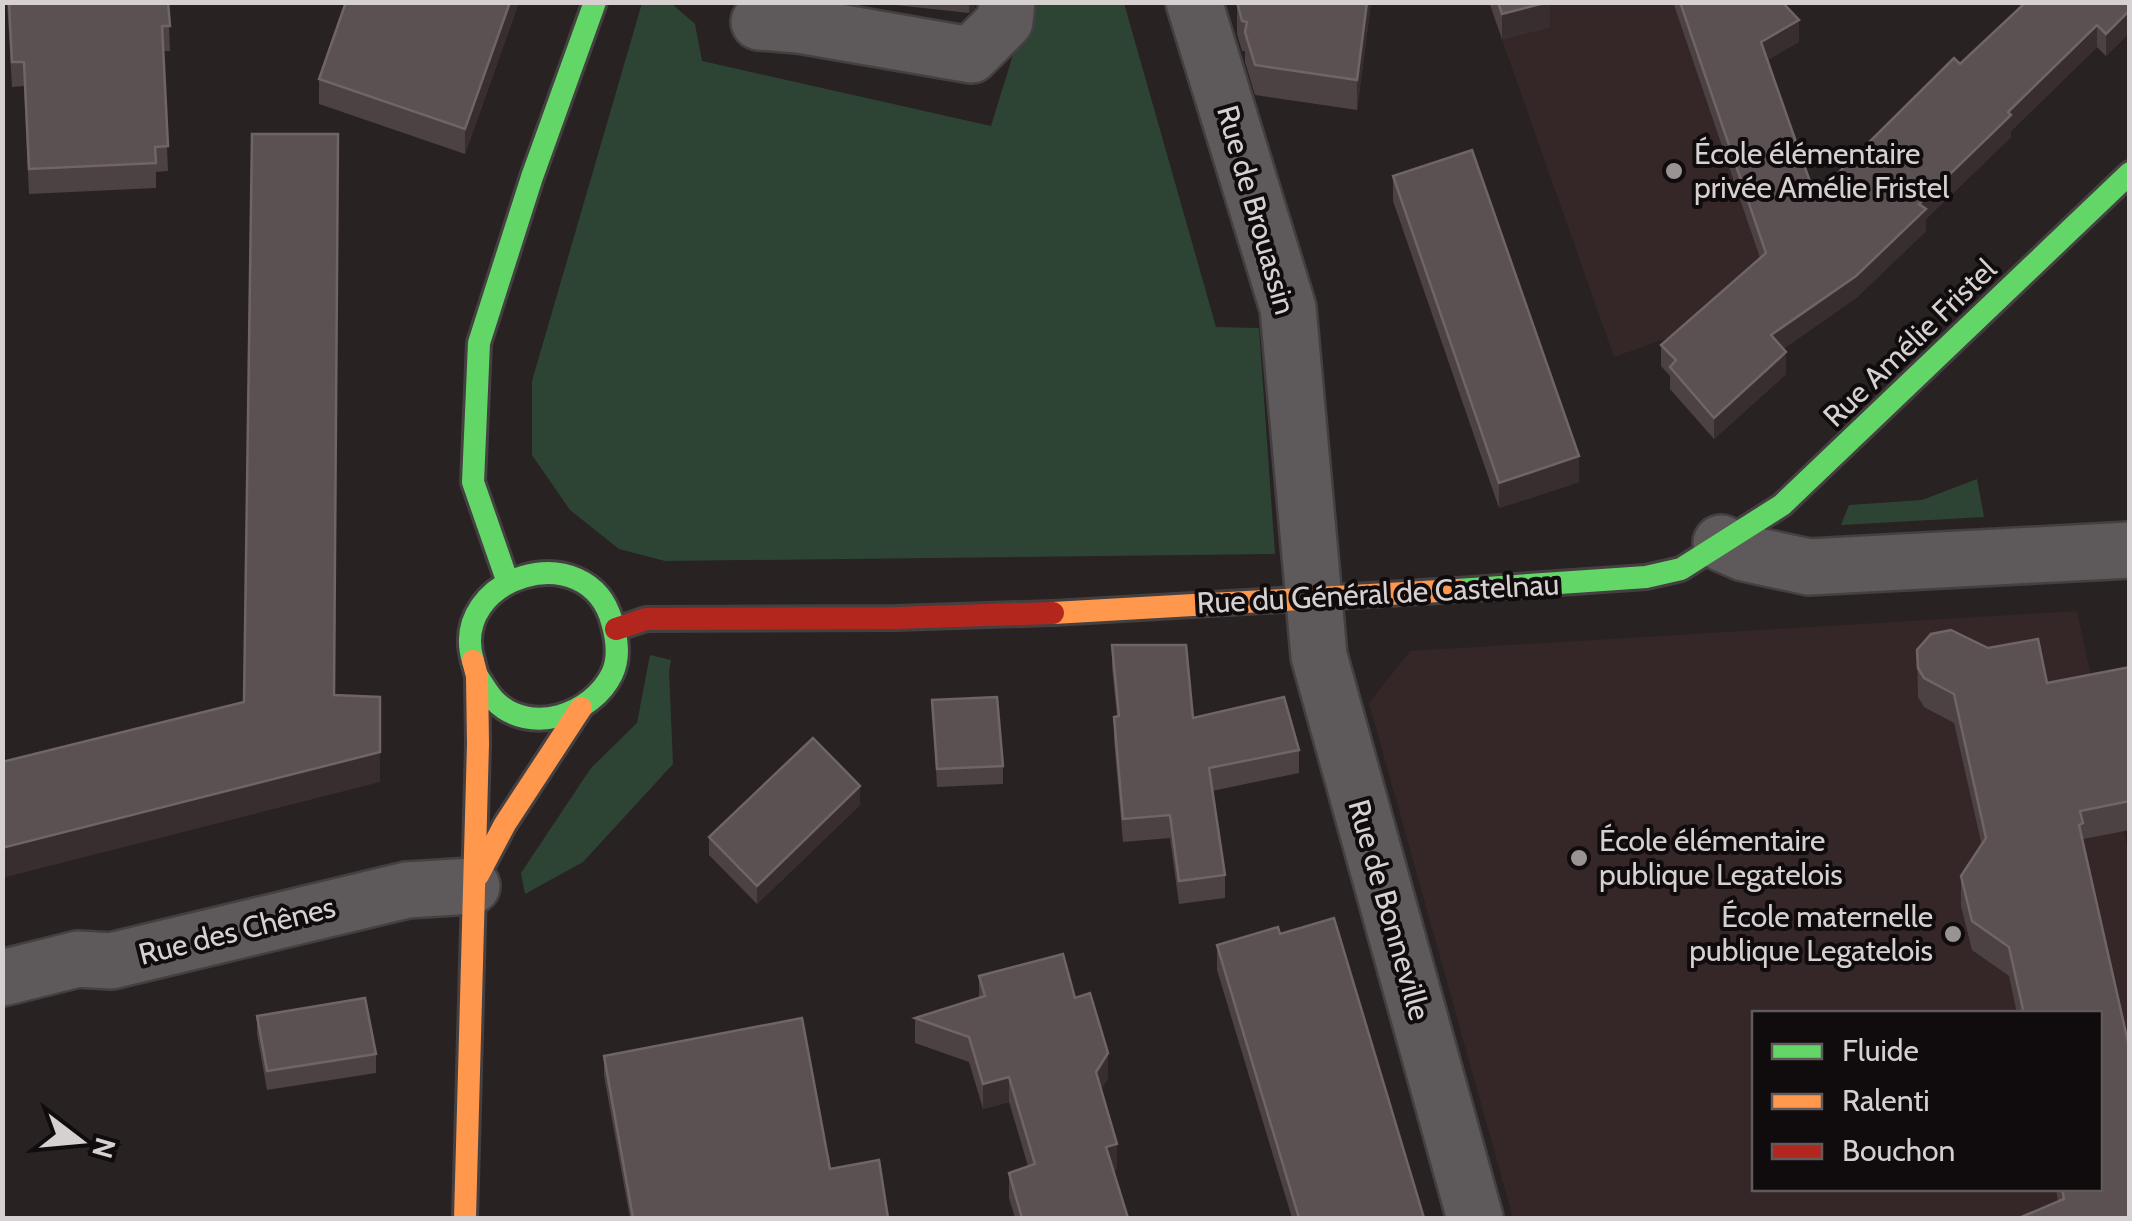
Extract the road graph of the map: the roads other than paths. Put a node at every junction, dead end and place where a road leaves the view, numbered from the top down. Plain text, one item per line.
1 (595, 2) edge
2 (1007, 2) edge
3 (1194, 2) edge
4 (759, 22) dead end
5 (2130, 172) edge
6 (1721, 543) junction
7 (2130, 550) edge
8 (507, 580) junction
9 (1313, 600) junction
10 (616, 629) junction
11 (476, 676) junction
12 (581, 708) junction
13 (472, 886) junction
14 (2, 978) edge
15 (464, 1218) edge
16 (1475, 1218) edge

1 - 8 main road
2 - 4 street
3 - 9 street, Rue de Brouassin
5 - 6 main road, Rue Amélie Fristel
6 - 7 street
6 - 9 main road, Rue du Général de Castelnau
8 - 10 main road
8 - 11 main road
9 - 10 main road, Rue du Général de Castelnau
9 - 16 street, Rue de Bonneville
10 - 12 main road
11 - 12 main road
11 - 13 main road
12 - 13 main road
13 - 14 street, Rue des Chênes
13 - 15 main road

